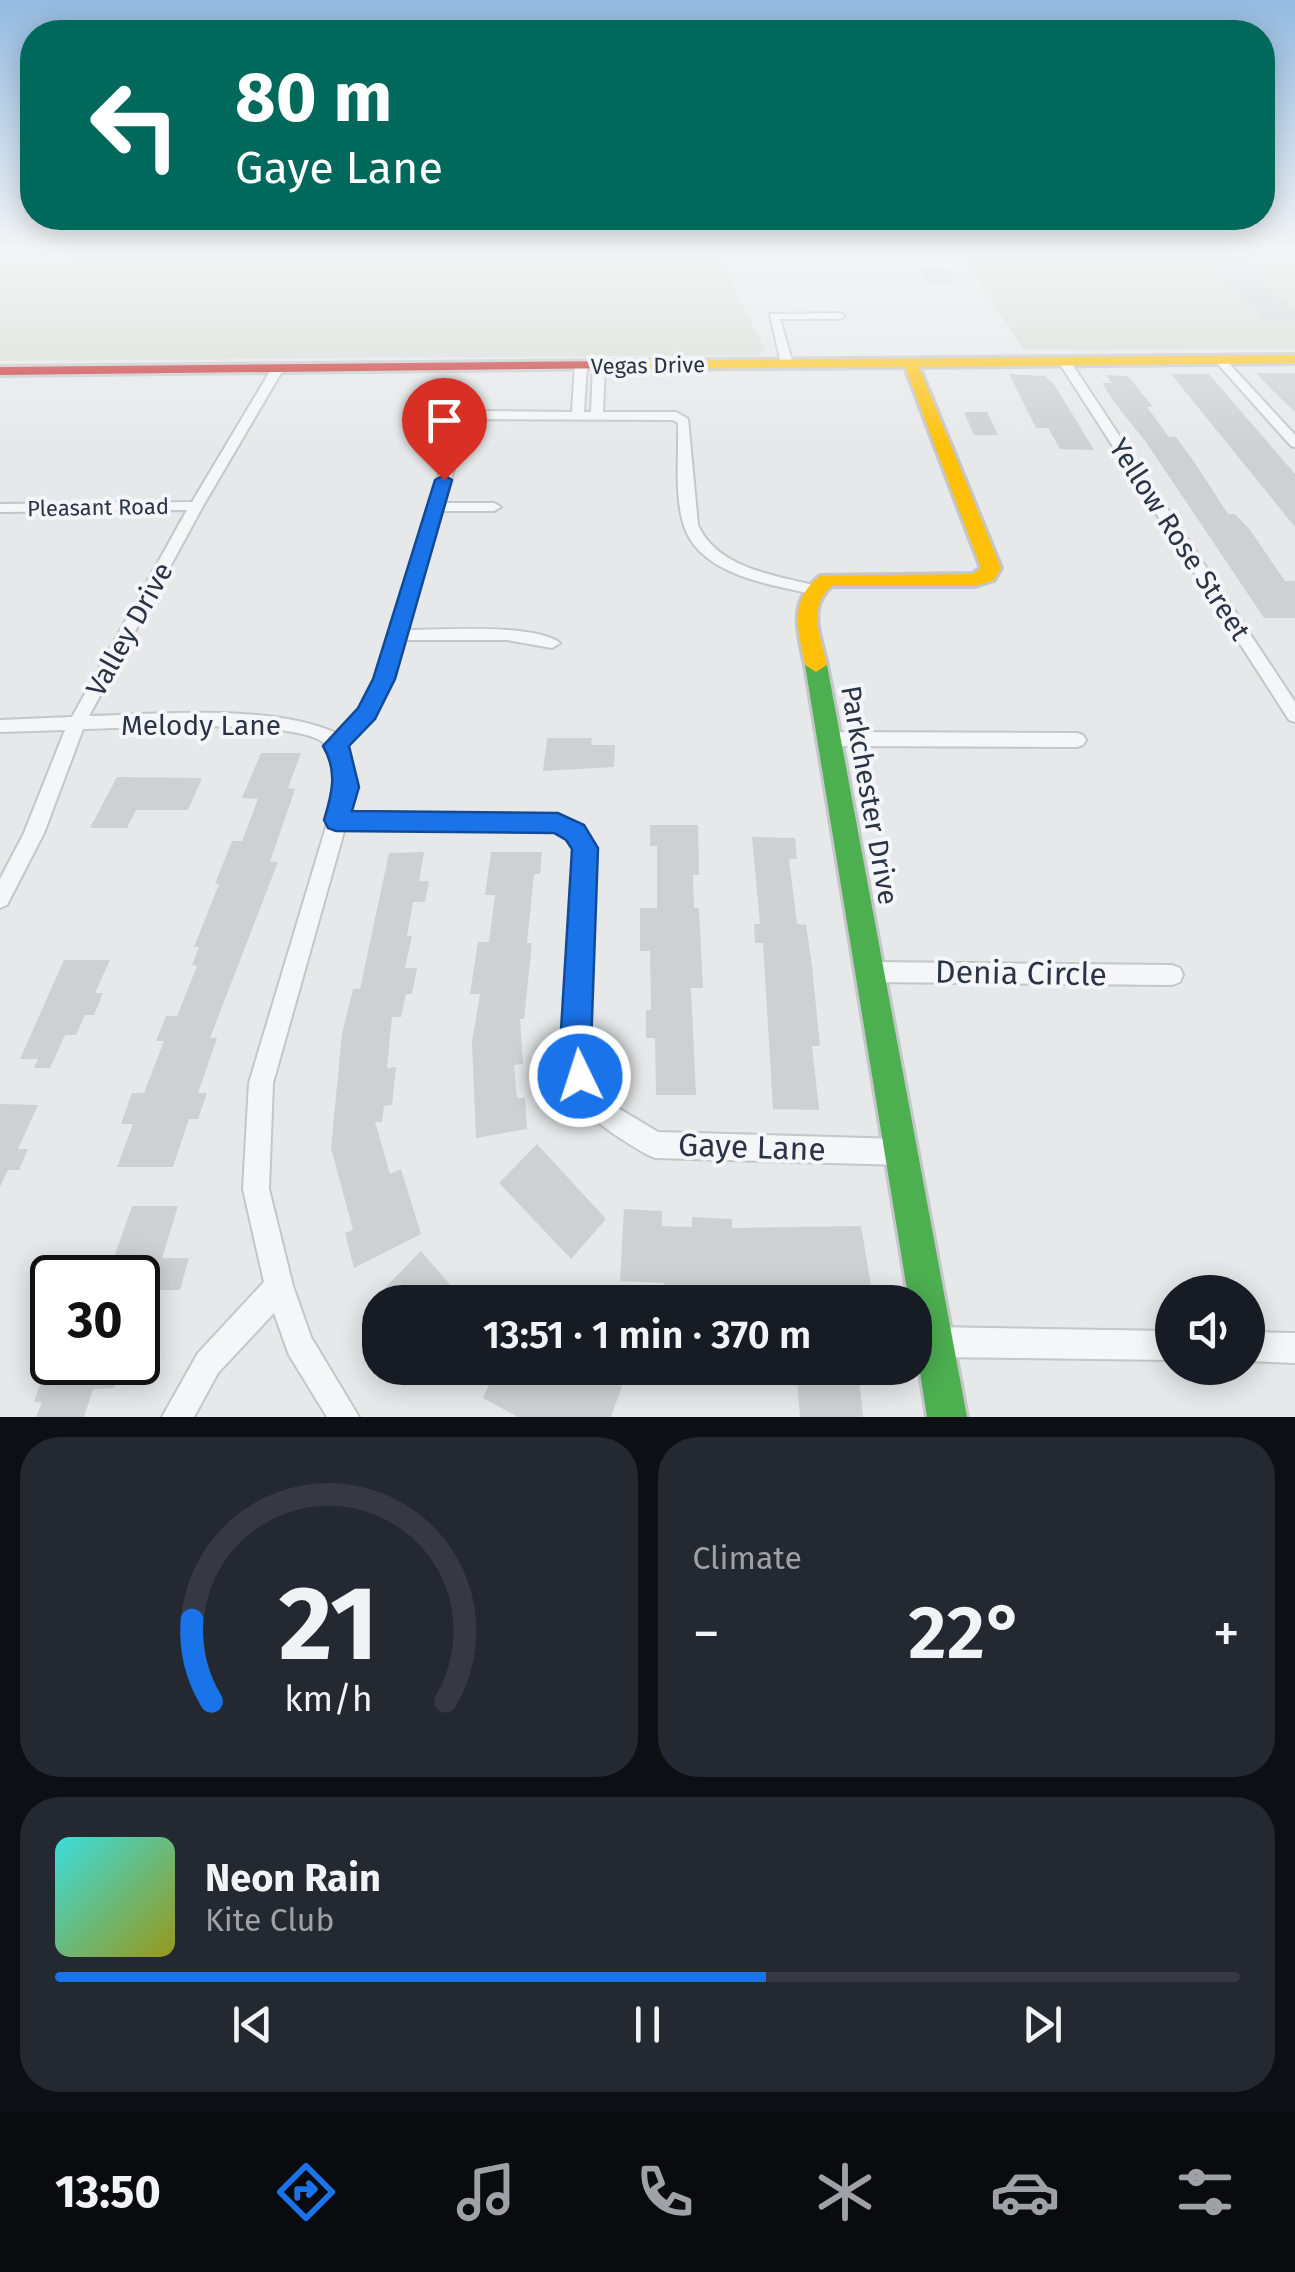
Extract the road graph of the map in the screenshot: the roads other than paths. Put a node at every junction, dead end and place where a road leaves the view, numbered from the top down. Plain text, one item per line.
1 (840, 316) dead end
2 (1295, 359) edge
3 (1220, 360) junction
4 (1064, 361) junction
5 (910, 362) junction
6 (787, 364) junction
7 (590, 365) junction
8 (278, 368) junction
9 (0, 371) edge
10 (578, 414) junction
11 (597, 414) junction
12 (1295, 443) edge
13 (196, 506) junction
14 (435, 507) junction
15 (494, 507) dead end
16 (0, 508) edge
17 (812, 589) junction
18 (398, 635) junction
19 (552, 643) dead end
20 (1295, 716) edge
21 (76, 725) junction
22 (0, 726) edge
23 (830, 739) junction
24 (1077, 740) dead end
25 (335, 746) junction
26 (336, 820) junction
27 (0, 899) edge
28 (870, 972) junction
29 (1172, 975) dead end
30 (901, 1152) junction
31 (278, 1286) junction
32 (934, 1342) junction
33 (1155, 1346) edge
34 (1265, 1347) edge
35 (1295, 1348) edge
36 (178, 1417) edge
37 (344, 1417) edge
38 (946, 1417) edge

1 - 6 street
2 - 3 main road, Vegas Drive
3 - 4 main road, Vegas Drive
3 - 12 street
4 - 5 main road, Vegas Drive
4 - 20 street, Yellow Rose Street
5 - 6 main road, Vegas Drive
5 - 17 main road
6 - 7 main road, Vegas Drive
7 - 8 main road, Vegas Drive
7 - 10 street
7 - 11 street
8 - 9 main road, Vegas Drive
8 - 13 street, Valley Drive
10 - 11 street
10 - 14 street
11 - 17 street
13 - 16 street, Pleasant Road
13 - 21 street, Valley Drive
14 - 15 street
14 - 18 street
17 - 23 main road, Parkchester Drive
18 - 19 street
18 - 25 street
21 - 22 street, Melody Lane
21 - 25 street, Melody Lane
21 - 27 street, Valley Drive
23 - 24 street
23 - 28 main road, Parkchester Drive
25 - 26 street
26 - 30 street, Gaye Lane
26 - 31 street
28 - 29 street, Denia Circle
28 - 30 main road, Parkchester Drive
30 - 32 main road, Parkchester Drive
31 - 36 street
31 - 37 street
32 - 33 street
32 - 38 main road, Parkchester Drive
34 - 35 street

